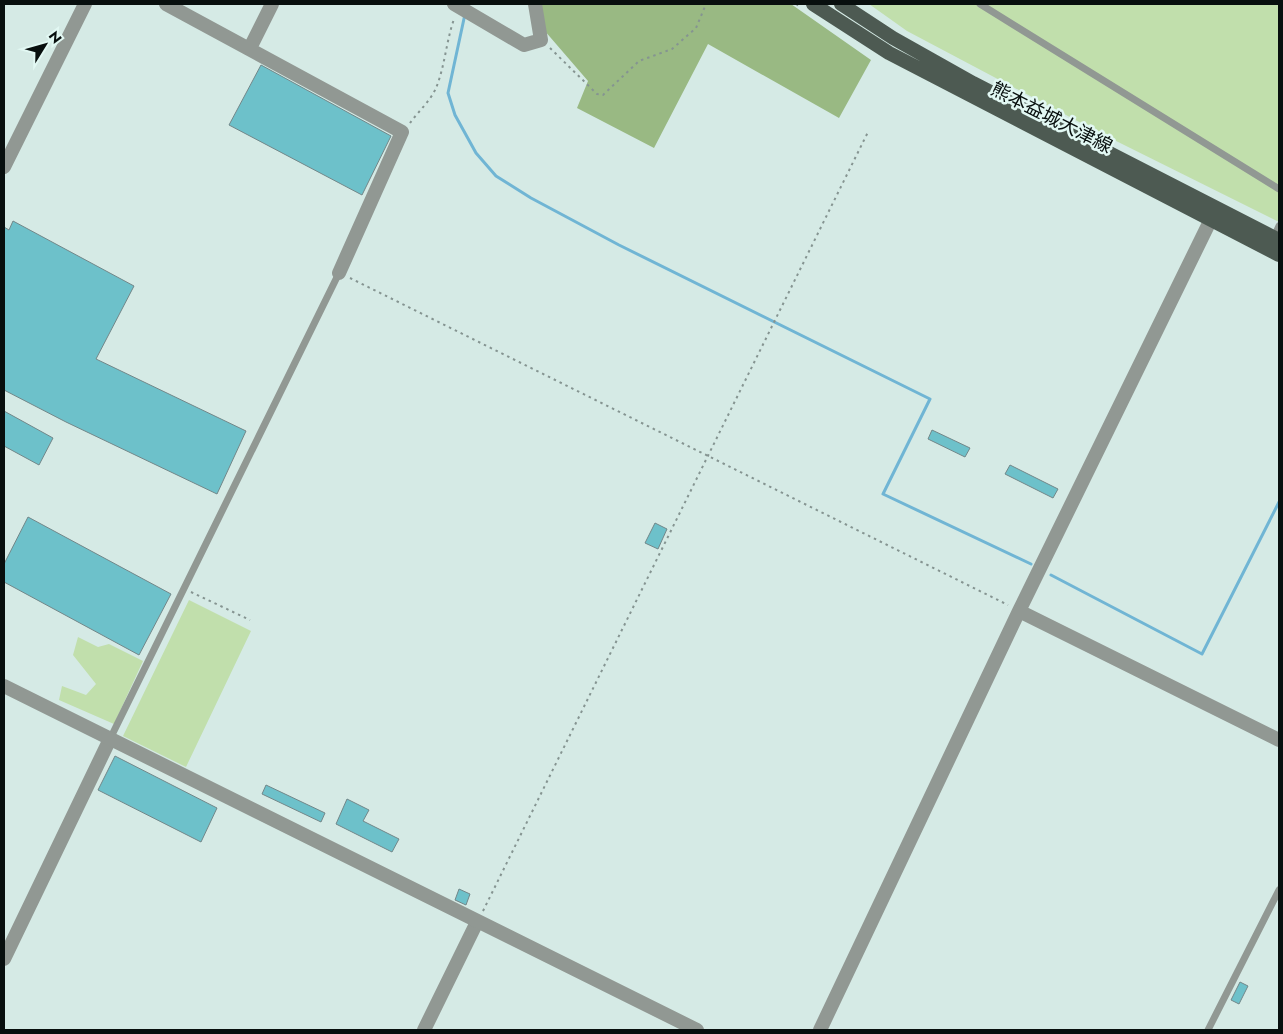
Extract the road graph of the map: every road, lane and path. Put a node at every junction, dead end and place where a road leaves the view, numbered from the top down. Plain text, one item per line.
1 (85, 4) edge
2 (166, 4) edge
3 (272, 4) edge
4 (535, 4) edge
5 (706, 4) edge
6 (813, 4) edge
7 (841, 4) edge
8 (980, 4) edge
9 (462, 8) edge
10 (541, 40) junction
11 (250, 48) junction
12 (402, 132) junction
13 (868, 132) dead end
14 (4, 167) edge
15 (1279, 189) edge
16 (1214, 214) junction
17 (1278, 234) edge
18 (1279, 255) edge
19 (339, 273) junction
20 (707, 458) junction
21 (184, 589) junction
22 (1019, 611) junction
23 (250, 620) dead end
24 (4, 686) edge
25 (110, 739) junction
26 (1279, 740) edge
27 (1279, 890) edge
28 (477, 922) junction
29 (4, 959) edge
30 (424, 1030) edge
31 (697, 1030) edge
32 (820, 1030) edge
33 (1208, 1030) edge

1 - 14 street
2 - 11 street
3 - 11 street
4 - 10 street
5 - 10 path
6 - 16 main road, 熊本益城大津線
7 - 16 main road, 熊本益城大津線
8 - 15 lane
9 - 10 street
9 - 12 path
11 - 12 street
12 - 19 street
13 - 20 path
16 - 17 main road, 熊本益城大津線
16 - 18 main road, 熊本益城大津線
16 - 22 street
19 - 20 path
19 - 21 lane
20 - 22 path
20 - 28 path
21 - 23 path
21 - 25 lane
22 - 26 street
22 - 32 street
24 - 25 street
25 - 28 street
25 - 29 street
27 - 33 lane
28 - 30 street
28 - 31 street

